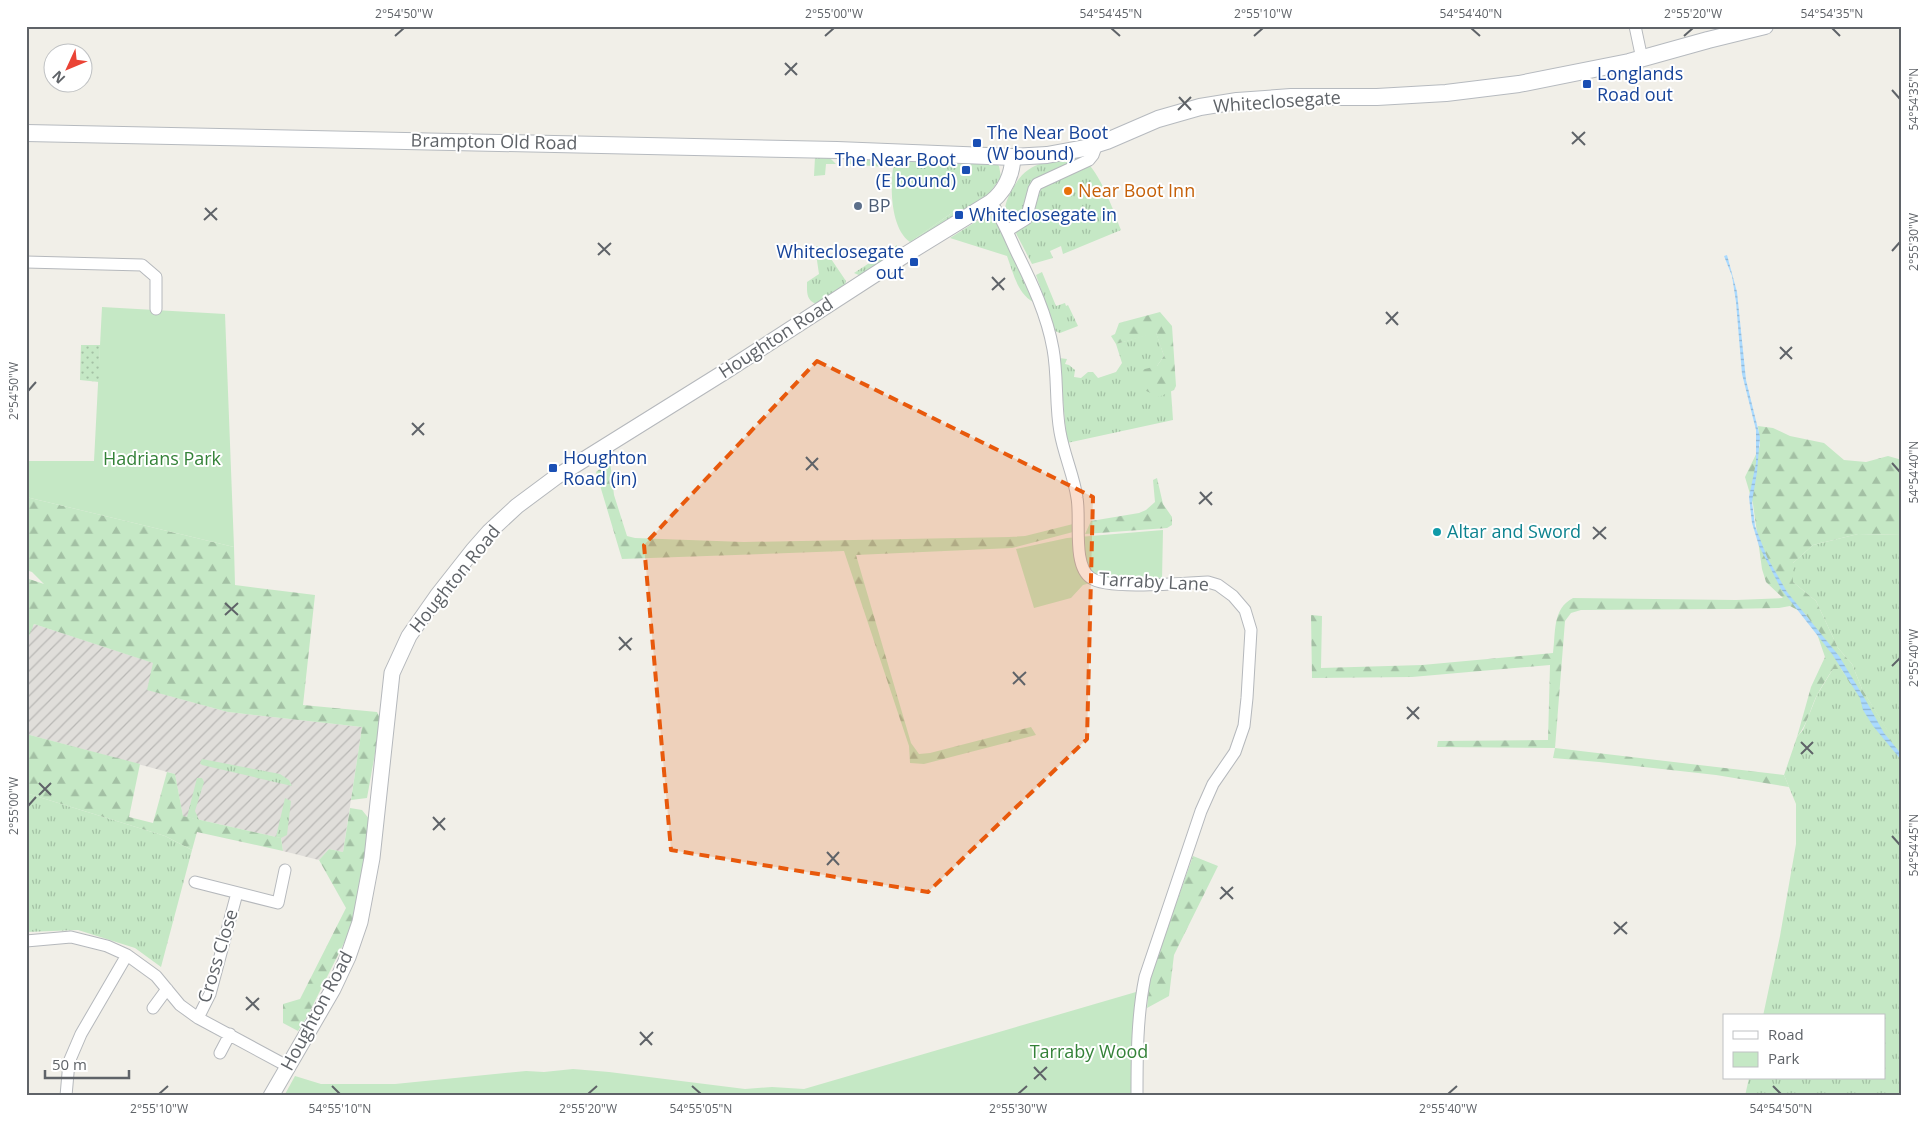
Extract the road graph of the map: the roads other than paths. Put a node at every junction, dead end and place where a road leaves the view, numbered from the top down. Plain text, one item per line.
1 (1635, 26) edge
2 (1765, 26) edge
3 (1642, 59) junction
4 (26, 133) edge
5 (1097, 144) junction
6 (962, 154) joint
7 (1013, 157) junction
8 (991, 202) junction
9 (1007, 231) junction
10 (26, 262) edge
11 (156, 309) dead end
12 (285, 870) dead end
13 (195, 882) dead end
14 (236, 894) junction
15 (26, 941) edge
16 (127, 955) junction
17 (167, 989) junction
18 (153, 1008) dead end
19 (198, 1018) junction
20 (230, 1034) junction
21 (220, 1053) dead end
22 (289, 1067) junction
23 (66, 1096) edge
24 (271, 1096) edge
25 (1137, 1096) edge

1 - 3 street
2 - 3 main road, Whiteclosegate
3 - 5 main road, Whiteclosegate
4 - 6 main road, Brampton Old Road
5 - 7 main road, Whiteclosegate
5 - 9 street
6 - 7 main road, Whiteclosegate
7 - 8 street, Houghton Road
8 - 9 street, Tarraby Lane
8 - 22 street, Houghton Road
9 - 25 street, Tarraby Lane
10 - 11 street
12 - 14 street
13 - 14 street
14 - 19 street, Cross Close
15 - 16 street
16 - 17 street
16 - 23 street
17 - 18 street
17 - 19 street
19 - 20 street
20 - 21 street
20 - 22 street
22 - 24 street, Houghton Road

